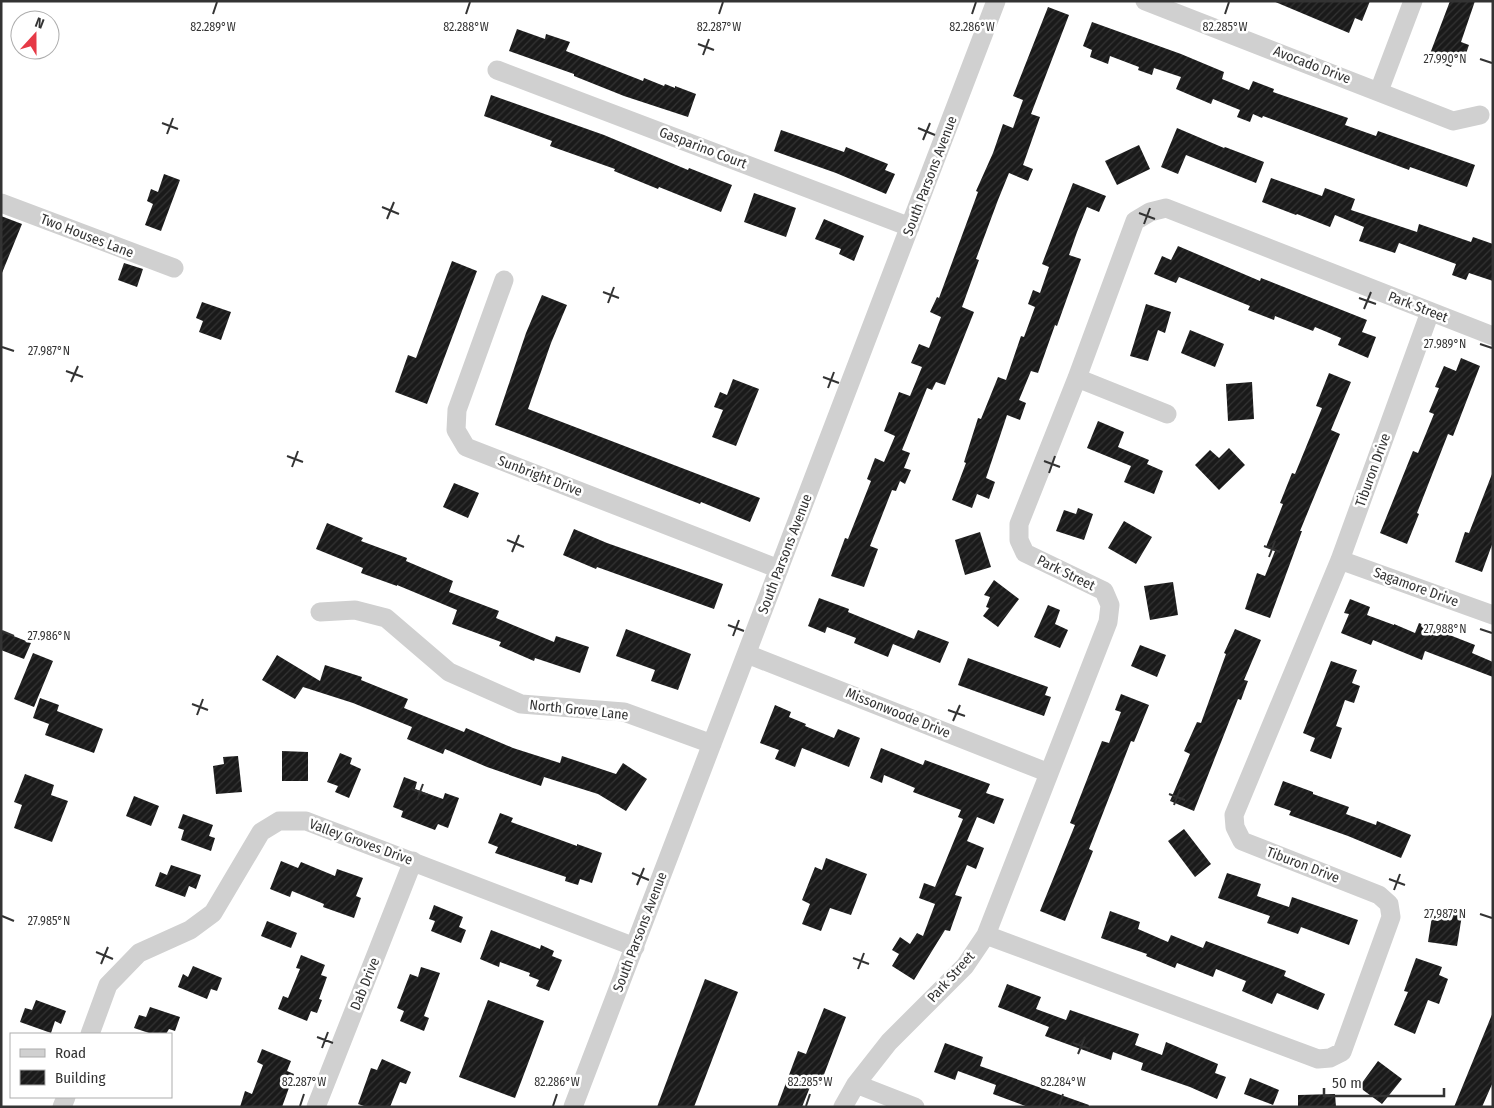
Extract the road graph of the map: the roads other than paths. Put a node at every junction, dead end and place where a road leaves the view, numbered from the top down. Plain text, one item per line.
1 (996, 1) edge
2 (1145, 1) edge
3 (1413, 1) edge
4 (497, 70) dead end
5 (1379, 91) junction
6 (1480, 114) dead end
7 (1, 203) edge
8 (910, 226) junction
9 (174, 268) dead end
10 (504, 280) dead end
11 (1430, 312) junction
12 (1493, 336) edge
13 (1077, 378) junction
14 (1167, 414) dead end
15 (1340, 560) junction
16 (779, 568) junction
17 (320, 612) dead end
18 (1493, 615) edge
19 (747, 654) junction
20 (712, 744) junction
21 (1049, 773) junction
22 (413, 861) junction
23 (986, 935) junction
24 (634, 947) junction
25 (90, 1033) edge
26 (856, 1084) junction
27 (316, 1107) edge
28 (573, 1107) edge
29 (842, 1107) edge
30 (916, 1107) edge

1 - 8 street, South Parsons Avenue
2 - 5 street, Avocado Drive
3 - 5 street
4 - 8 street, Gasparino Court
5 - 6 street, Avocado Drive
7 - 9 street, Two Houses Lane
8 - 16 street, South Parsons Avenue
10 - 16 street, Sunbright Drive
11 - 12 street, Park Street
11 - 13 street, Park Street
11 - 15 street, Tiburon Drive
13 - 14 street
13 - 21 street, Park Street
15 - 18 street, Sagamore Drive
15 - 23 street, Tiburon Drive
16 - 19 street, South Parsons Avenue
17 - 20 street, North Grove Lane
19 - 20 street, South Parsons Avenue
19 - 21 street, Missonwoode Drive
20 - 24 street, South Parsons Avenue
21 - 23 street, Park Street
22 - 24 street, Valley Groves Drive
22 - 25 street, Valley Groves Drive
22 - 27 street, Dab Drive
23 - 26 street, Park Street
24 - 28 street, South Parsons Avenue
26 - 29 street, Park Street
26 - 30 street

